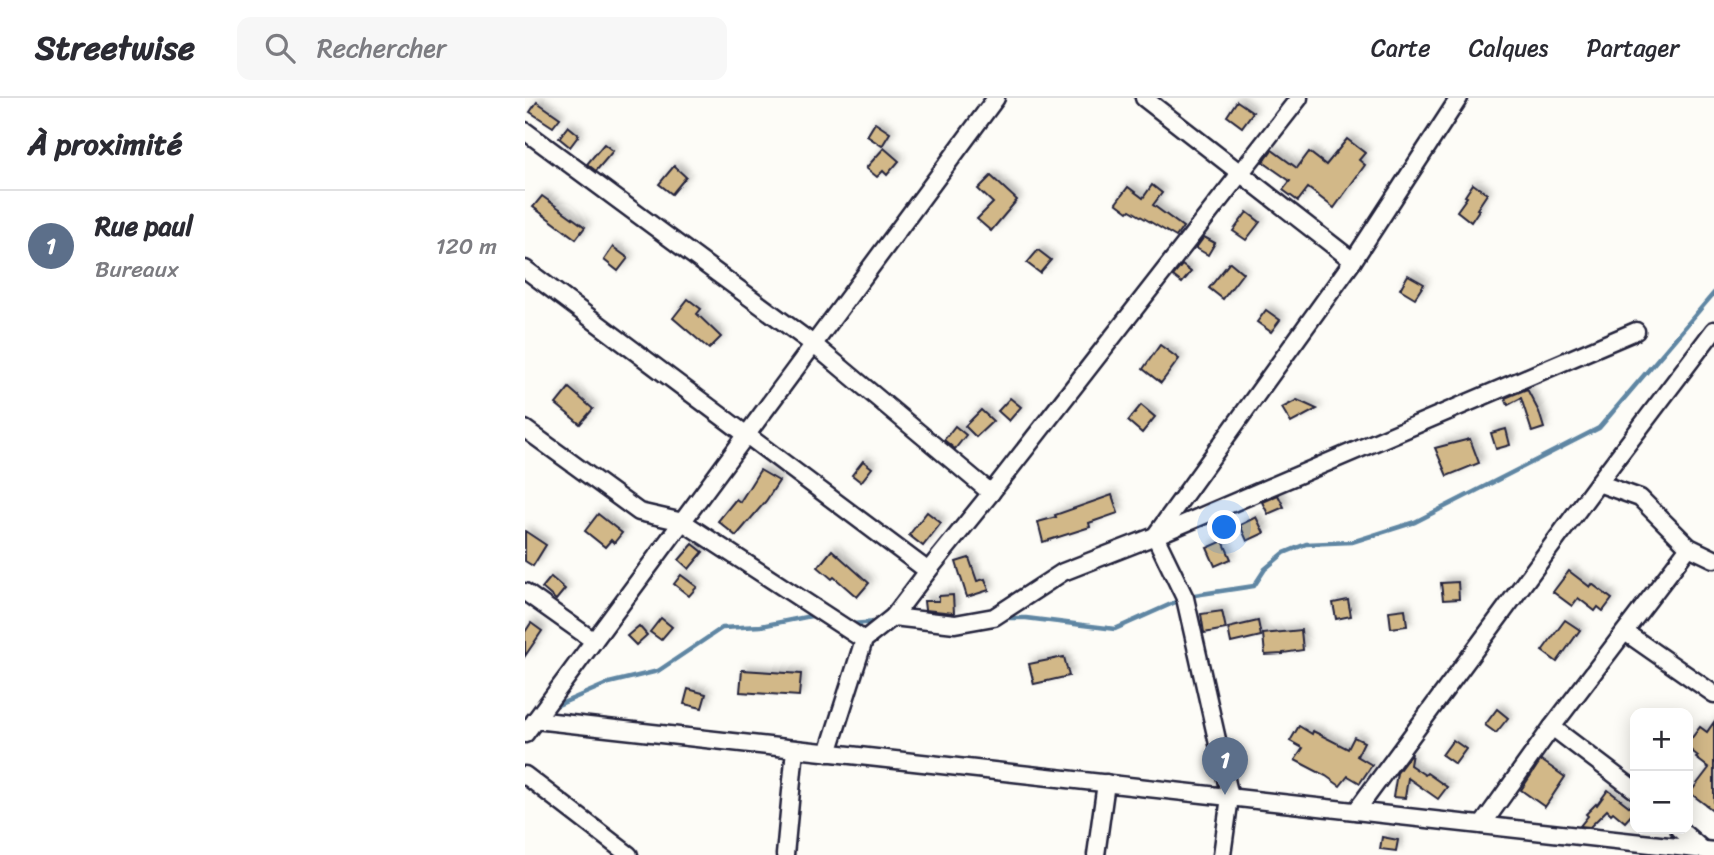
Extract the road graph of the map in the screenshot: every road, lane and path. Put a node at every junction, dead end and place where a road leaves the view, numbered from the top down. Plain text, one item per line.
1 (996, 98) edge
2 (1144, 98) edge
3 (1299, 98) edge
4 (1459, 98) edge
5 (525, 131) edge
6 (1241, 173) junction
7 (1353, 261) junction
8 (525, 269) edge
9 (1714, 330) edge
10 (1636, 331) dead end
11 (813, 344) junction
12 (525, 429) edge
13 (746, 435) junction
14 (1598, 484) junction
15 (991, 493) junction
16 (683, 522) junction
17 (1156, 536) junction
18 (1689, 547) junction
19 (1714, 559) edge
20 (927, 571) junction
21 (525, 592) edge
22 (893, 617) junction
23 (1625, 632) junction
24 (864, 640) junction
25 (594, 641) junction
26 (1714, 694) edge
27 (535, 720) junction
28 (1552, 727) junction
29 (525, 734) edge
30 (795, 749) junction
31 (828, 752) junction
32 (525, 775) edge
33 (1106, 783) junction
34 (1630, 786) edge
35 (1230, 797) junction
36 (1356, 811) junction
37 (1482, 825) junction
38 (1686, 834) edge
39 (1599, 838) junction
40 (1708, 850) edge
41 (629, 855) edge
42 (785, 855) edge
43 (1097, 855) edge
44 (1222, 855) edge
45 (1597, 855) edge

1 - 11 street
2 - 6 street
3 - 6 street
4 - 7 street
5 - 11 street
6 - 7 street
6 - 15 street
7 - 17 street
8 - 13 street
9 - 14 street
10 - 17 street
11 - 13 street
11 - 15 street
12 - 16 street
13 - 16 street
13 - 20 street
14 - 18 street
14 - 36 street
15 - 20 street
16 - 24 street
16 - 25 street
17 - 22 street
17 - 35 street
18 - 19 street
18 - 23 street
20 - 22 street
21 - 25 street
22 - 24 street
23 - 26 street
23 - 28 street
24 - 31 street
25 - 27 street
27 - 29 street
27 - 30 street
28 - 34 street
28 - 37 street
30 - 31 street
30 - 42 street
31 - 33 street
32 - 41 street
33 - 35 street
33 - 43 street
35 - 36 street
35 - 44 street
36 - 37 street
37 - 39 street
38 - 40 street
39 - 40 street
39 - 45 street

